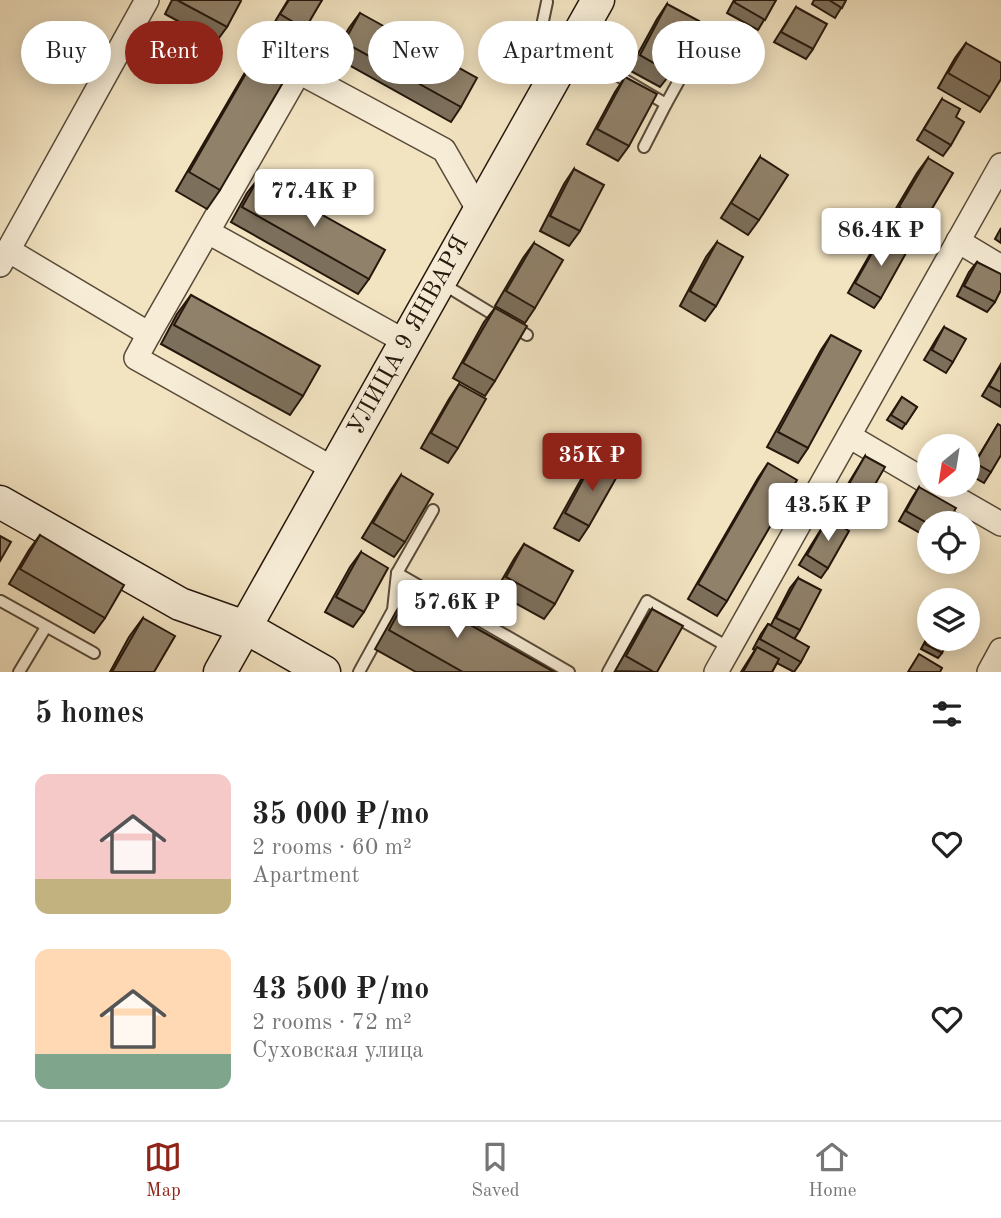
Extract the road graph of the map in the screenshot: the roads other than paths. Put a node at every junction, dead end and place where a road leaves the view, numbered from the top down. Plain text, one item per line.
1 (147, 0) edge
2 (598, 0) edge
3 (547, 2) dead end
4 (543, 21) edge
5 (586, 21) edge
6 (550, 84) edge
7 (620, 84) edge
8 (677, 84) edge
9 (666, 104) junction
10 (644, 147) dead end
11 (1001, 164) edge
12 (479, 211) junction
13 (208, 232) junction
14 (958, 241) junction
15 (4, 258) edge
16 (1001, 267) edge
17 (440, 282) junction
18 (149, 334) junction
19 (527, 335) edge
20 (406, 342) junction
21 (849, 436) junction
22 (334, 469) junction
23 (917, 476) edge
24 (954, 497) edge
25 (0, 502) edge
26 (433, 510) edge
27 (1001, 524) edge
28 (397, 573) junction
29 (1, 601) edge
30 (46, 627) junction
31 (245, 627) junction
32 (730, 648) junction
33 (1001, 650) edge
34 (94, 653) dead end
35 (19, 672) edge
36 (220, 672) edge
37 (324, 672) edge
38 (359, 672) edge
39 (569, 672) edge
40 (608, 672) edge
41 (716, 672) edge
42 (989, 672) edge

1 - 15 street
2 - 5 street, УЛИЦА 9 ЯНВАРЯ
3 - 4 lane
6 - 12 street, УЛИЦА 9 ЯНВАРЯ
7 - 9 lane
8 - 9 lane
9 - 10 lane
11 - 14 street
12 - 13 street
12 - 17 street, УЛИЦА 9 ЯНВАРЯ
13 - 18 street
13 - 20 street
14 - 16 street
14 - 21 street
15 - 18 street
17 - 19 lane
17 - 20 street, УЛИЦА 9 ЯНВАРЯ
18 - 22 street
20 - 22 street, УЛИЦА 9 ЯНВАРЯ
21 - 23 street
21 - 32 street
22 - 31 street, УЛИЦА 9 ЯНВАРЯ
24 - 27 street
25 - 31 street
26 - 28 lane
28 - 38 lane
28 - 39 lane
29 - 30 lane
30 - 34 lane
30 - 35 lane
31 - 36 street, УЛИЦА 9 ЯНВАРЯ
31 - 37 street
32 - 40 lane
32 - 41 street
33 - 42 street

